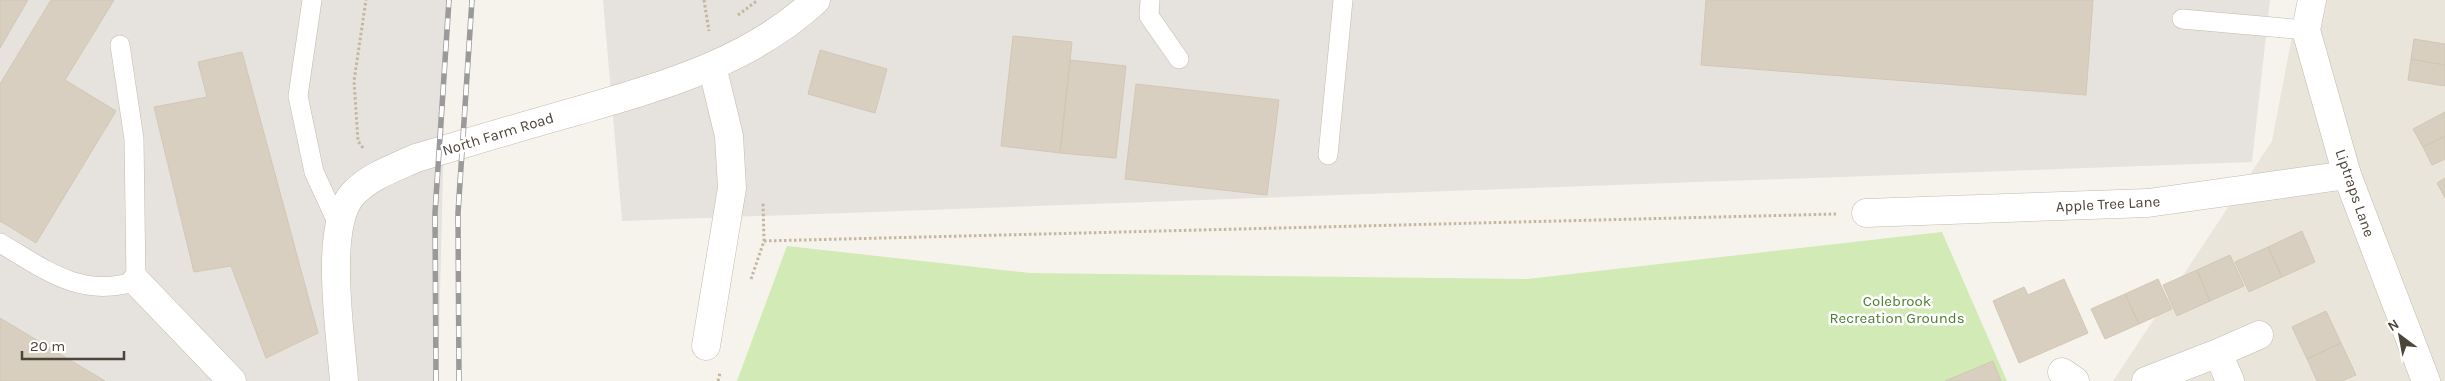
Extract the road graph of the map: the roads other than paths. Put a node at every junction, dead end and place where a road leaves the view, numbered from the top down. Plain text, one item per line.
1 (816, 0) edge
2 (1150, 0) edge
3 (1343, 0) edge
4 (2312, 0) edge
5 (311, 1) edge
6 (2182, 19) dead end
7 (2306, 30) junction
8 (120, 45) dead end
9 (1179, 58) dead end
10 (712, 66) junction
11 (1328, 155) dead end
12 (2347, 175) junction
13 (1866, 213) road end
14 (338, 224) junction
15 (0, 243) edge
16 (136, 281) junction
17 (2259, 335) dead end
18 (706, 346) dead end
19 (2218, 353) junction
20 (232, 381) edge
21 (344, 381) edge
22 (2146, 381) edge
23 (2230, 381) edge
24 (2426, 381) edge

1 - 10 street, North Farm Road
2 - 9 lane
3 - 11 lane
4 - 7 street, Liptraps Lane
5 - 14 lane
6 - 7 lane
7 - 12 street, Liptraps Lane
8 - 16 lane
10 - 14 street, North Farm Road
10 - 18 street
12 - 13 street, Apple Tree Lane
12 - 24 street, Liptraps Lane
14 - 21 street, North Farm Road
15 - 16 lane
16 - 20 street
17 - 19 street
19 - 22 street
19 - 23 street

